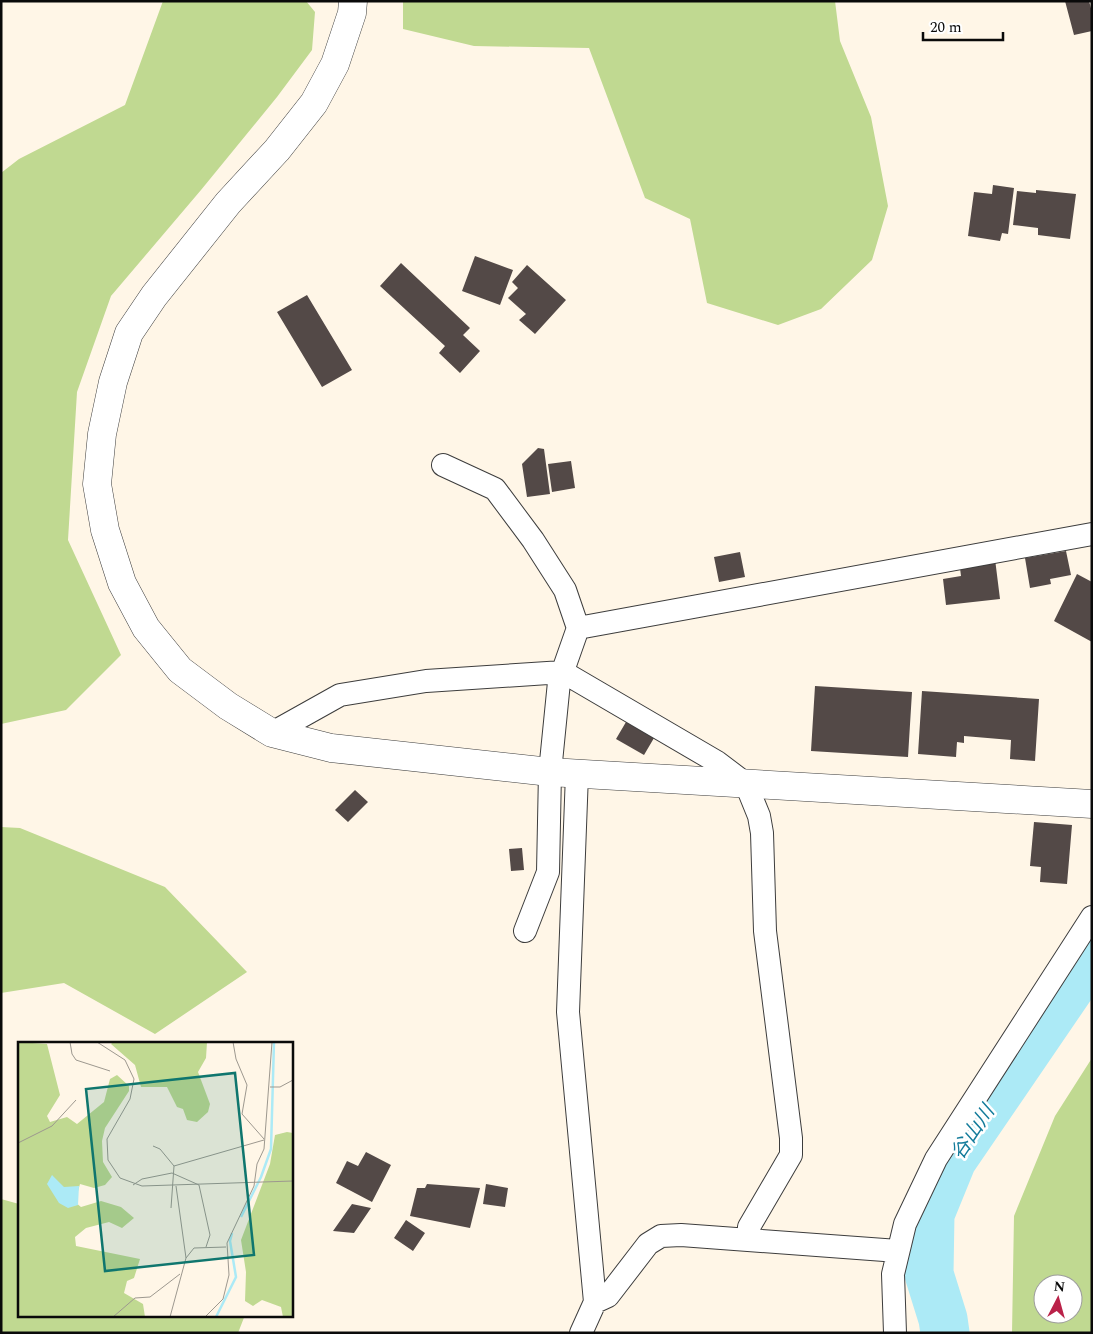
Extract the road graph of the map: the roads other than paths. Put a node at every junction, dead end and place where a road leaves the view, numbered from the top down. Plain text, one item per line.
1 (353, 1) edge
2 (443, 465) dead end
3 (1092, 534) edge
4 (578, 628) junction
5 (563, 672) junction
6 (272, 733) junction
7 (550, 772) junction
8 (577, 774) junction
9 (746, 784) junction
10 (1092, 804) edge
11 (1092, 917) edge
12 (525, 932) dead end
13 (748, 1240) junction
14 (898, 1251) junction
15 (595, 1302) junction
16 (581, 1333) edge
17 (895, 1333) edge

1 - 6 street
2 - 4 street
3 - 4 street
4 - 5 street
5 - 6 street
5 - 7 street
5 - 9 street
6 - 7 street
7 - 8 street
7 - 12 street
8 - 9 street
8 - 15 street
9 - 10 street
9 - 13 street
11 - 14 street
13 - 14 street
13 - 15 street
14 - 17 street
15 - 16 street

